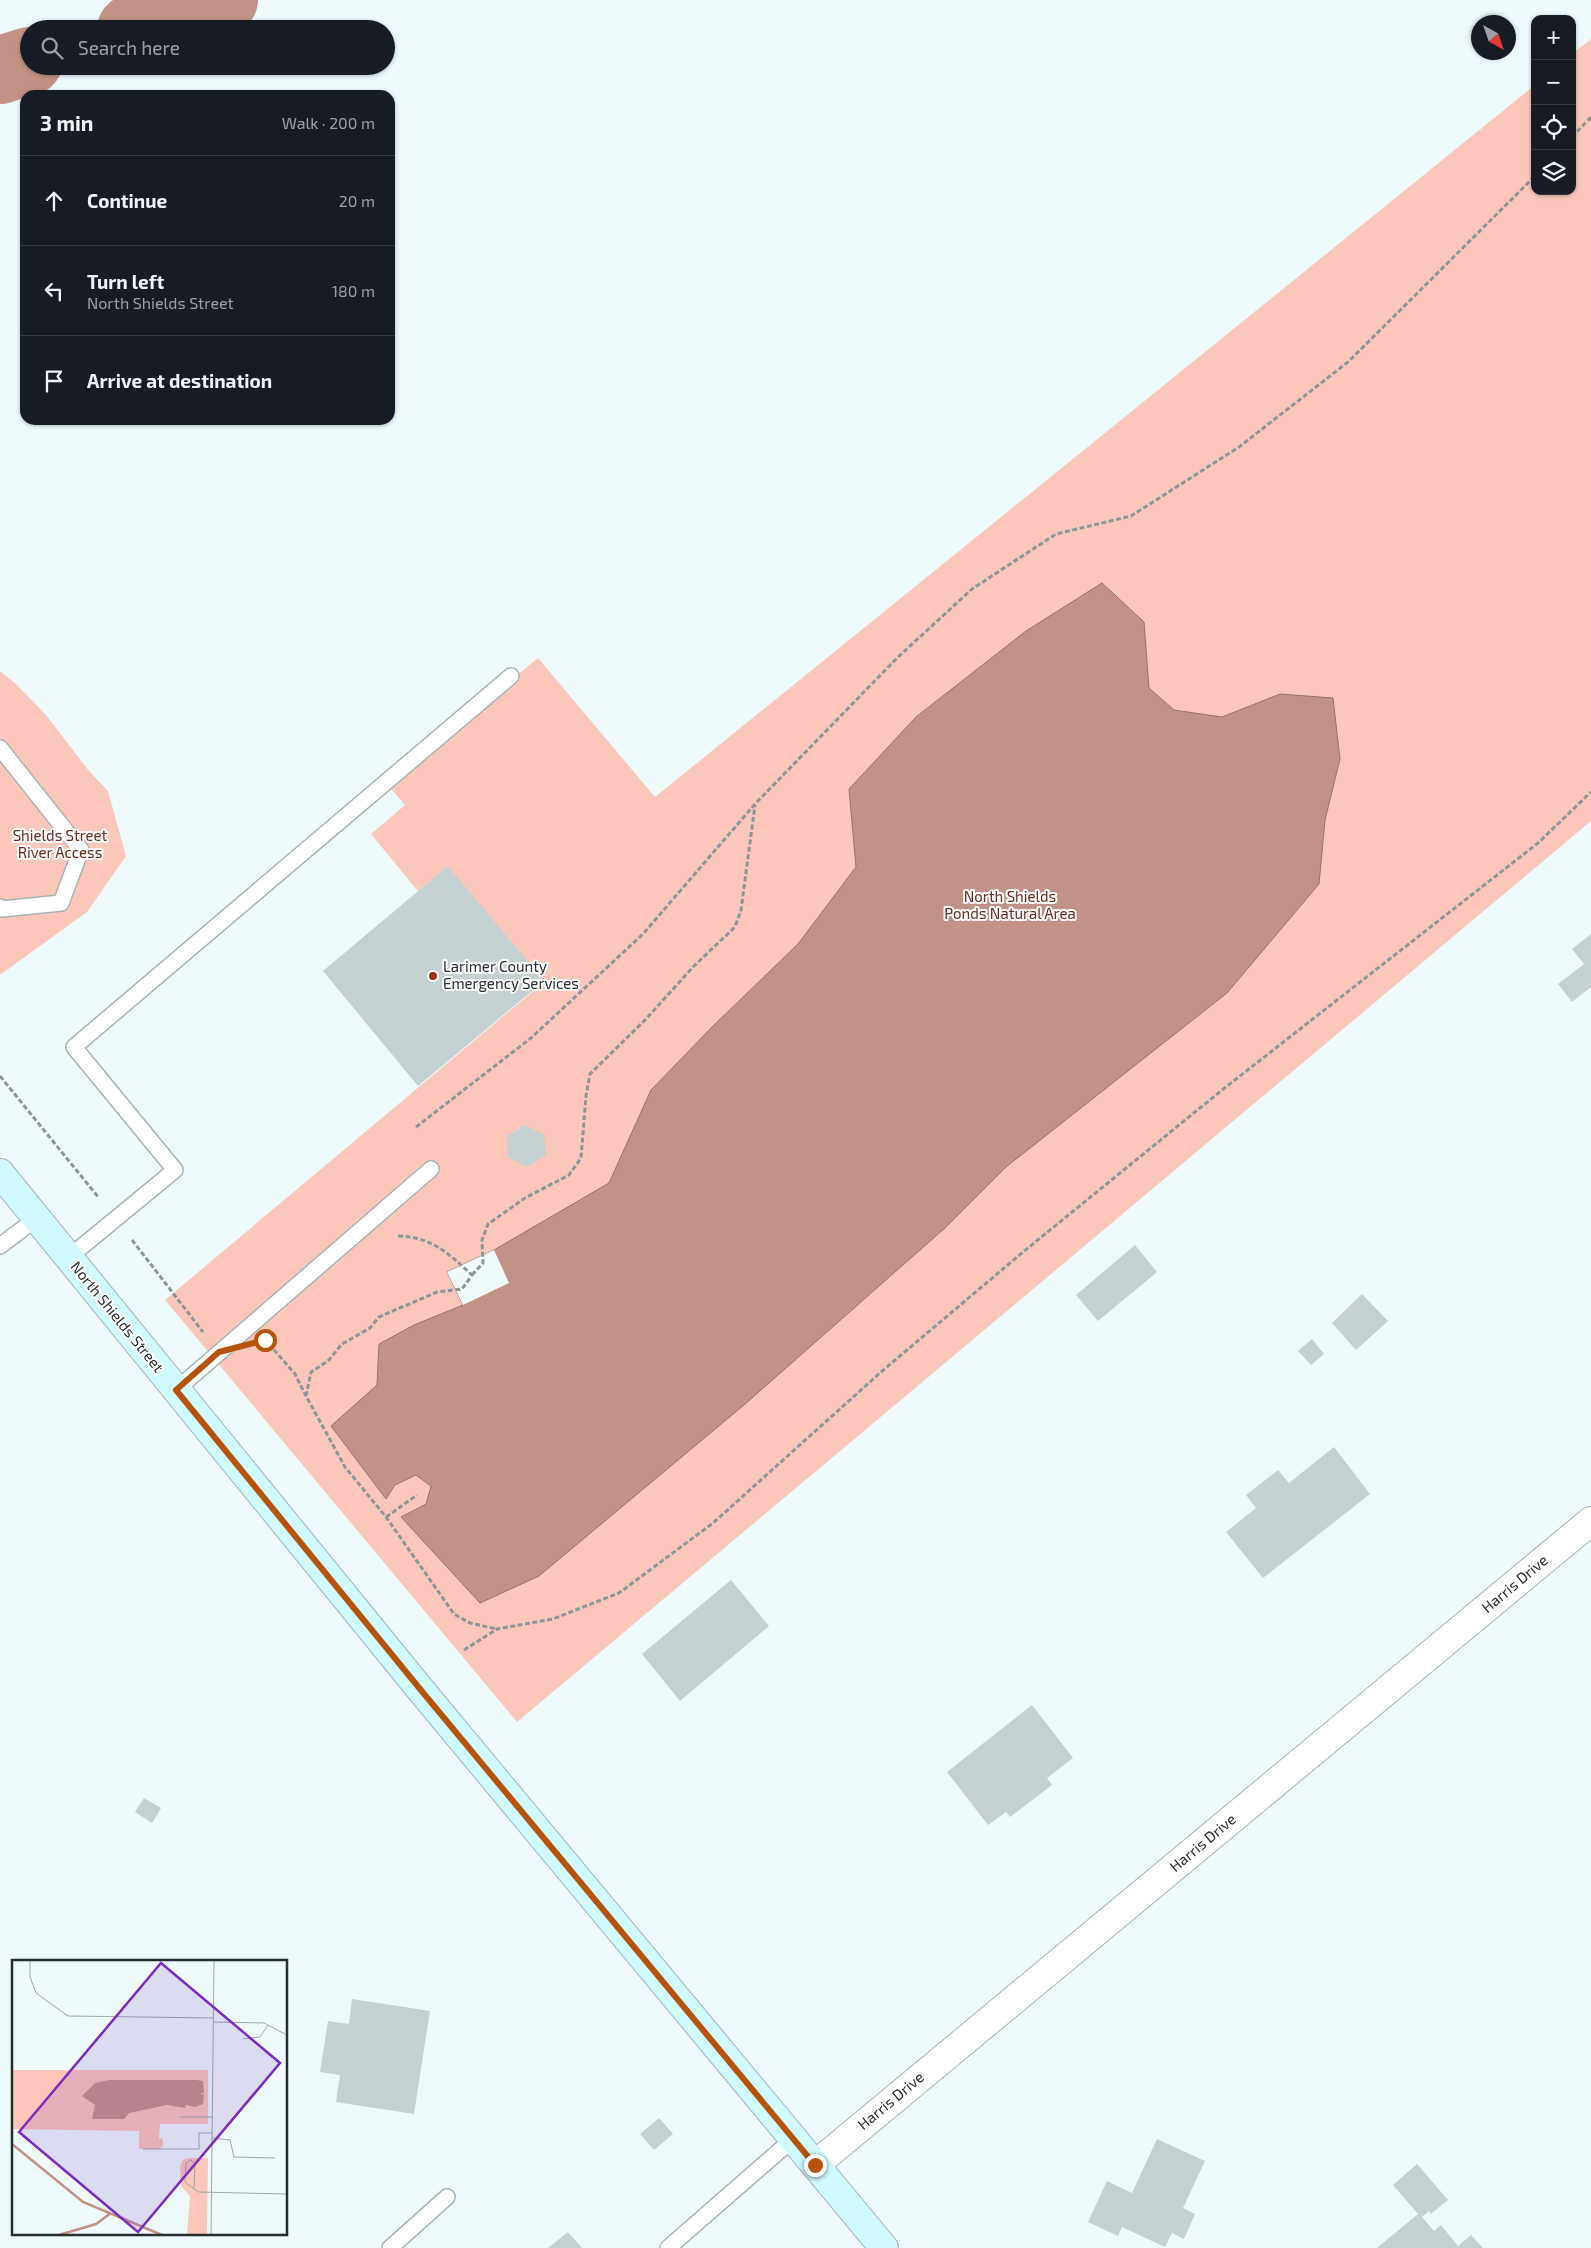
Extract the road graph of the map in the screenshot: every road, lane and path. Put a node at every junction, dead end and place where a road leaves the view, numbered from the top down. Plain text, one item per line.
1 (1591, 117) edge
2 (1576, 133) edge
3 (1531, 180) edge
4 (511, 676) dead end
5 (0, 748) edge
6 (1591, 792) edge
7 (755, 804) junction
8 (0, 907) edge
9 (0, 1076) edge
10 (416, 1128) dead end
11 (431, 1168) dead end
12 (0, 1173) edge
13 (37, 1218) junction
14 (116, 1219) junction
15 (391, 1238) dead end
16 (0, 1246) edge
17 (68, 1258) junction
18 (472, 1275) junction
19 (219, 1352) junction
20 (176, 1390) junction
21 (306, 1396) junction
22 (417, 1495) dead end
23 (386, 1517) junction
24 (1591, 1521) edge
25 (497, 1629) junction
26 (464, 1650) dead end
27 (793, 2139) junction
28 (815, 2165) junction
29 (447, 2197) dead end
30 (390, 2248) edge
31 (668, 2248) edge
32 (884, 2248) edge

1 - 2 path
3 - 7 path
4 - 14 lane
5 - 8 lane
6 - 25 path
7 - 10 path
7 - 18 path
9 - 14 path
11 - 19 lane
12 - 13 main road, North Shields Street
13 - 16 lane
13 - 17 main road, North Shields Street
14 - 17 lane
14 - 19 path
15 - 18 path
17 - 20 main road, North Shields Street
18 - 21 path
19 - 20 lane
19 - 21 path
20 - 27 main road, North Shields Street
21 - 23 path
22 - 23 path
23 - 25 path
24 - 28 street, Harris Drive
25 - 26 path
27 - 28 main road, North Shields Street
27 - 31 lane
28 - 32 main road, North Shields Street
29 - 30 lane

